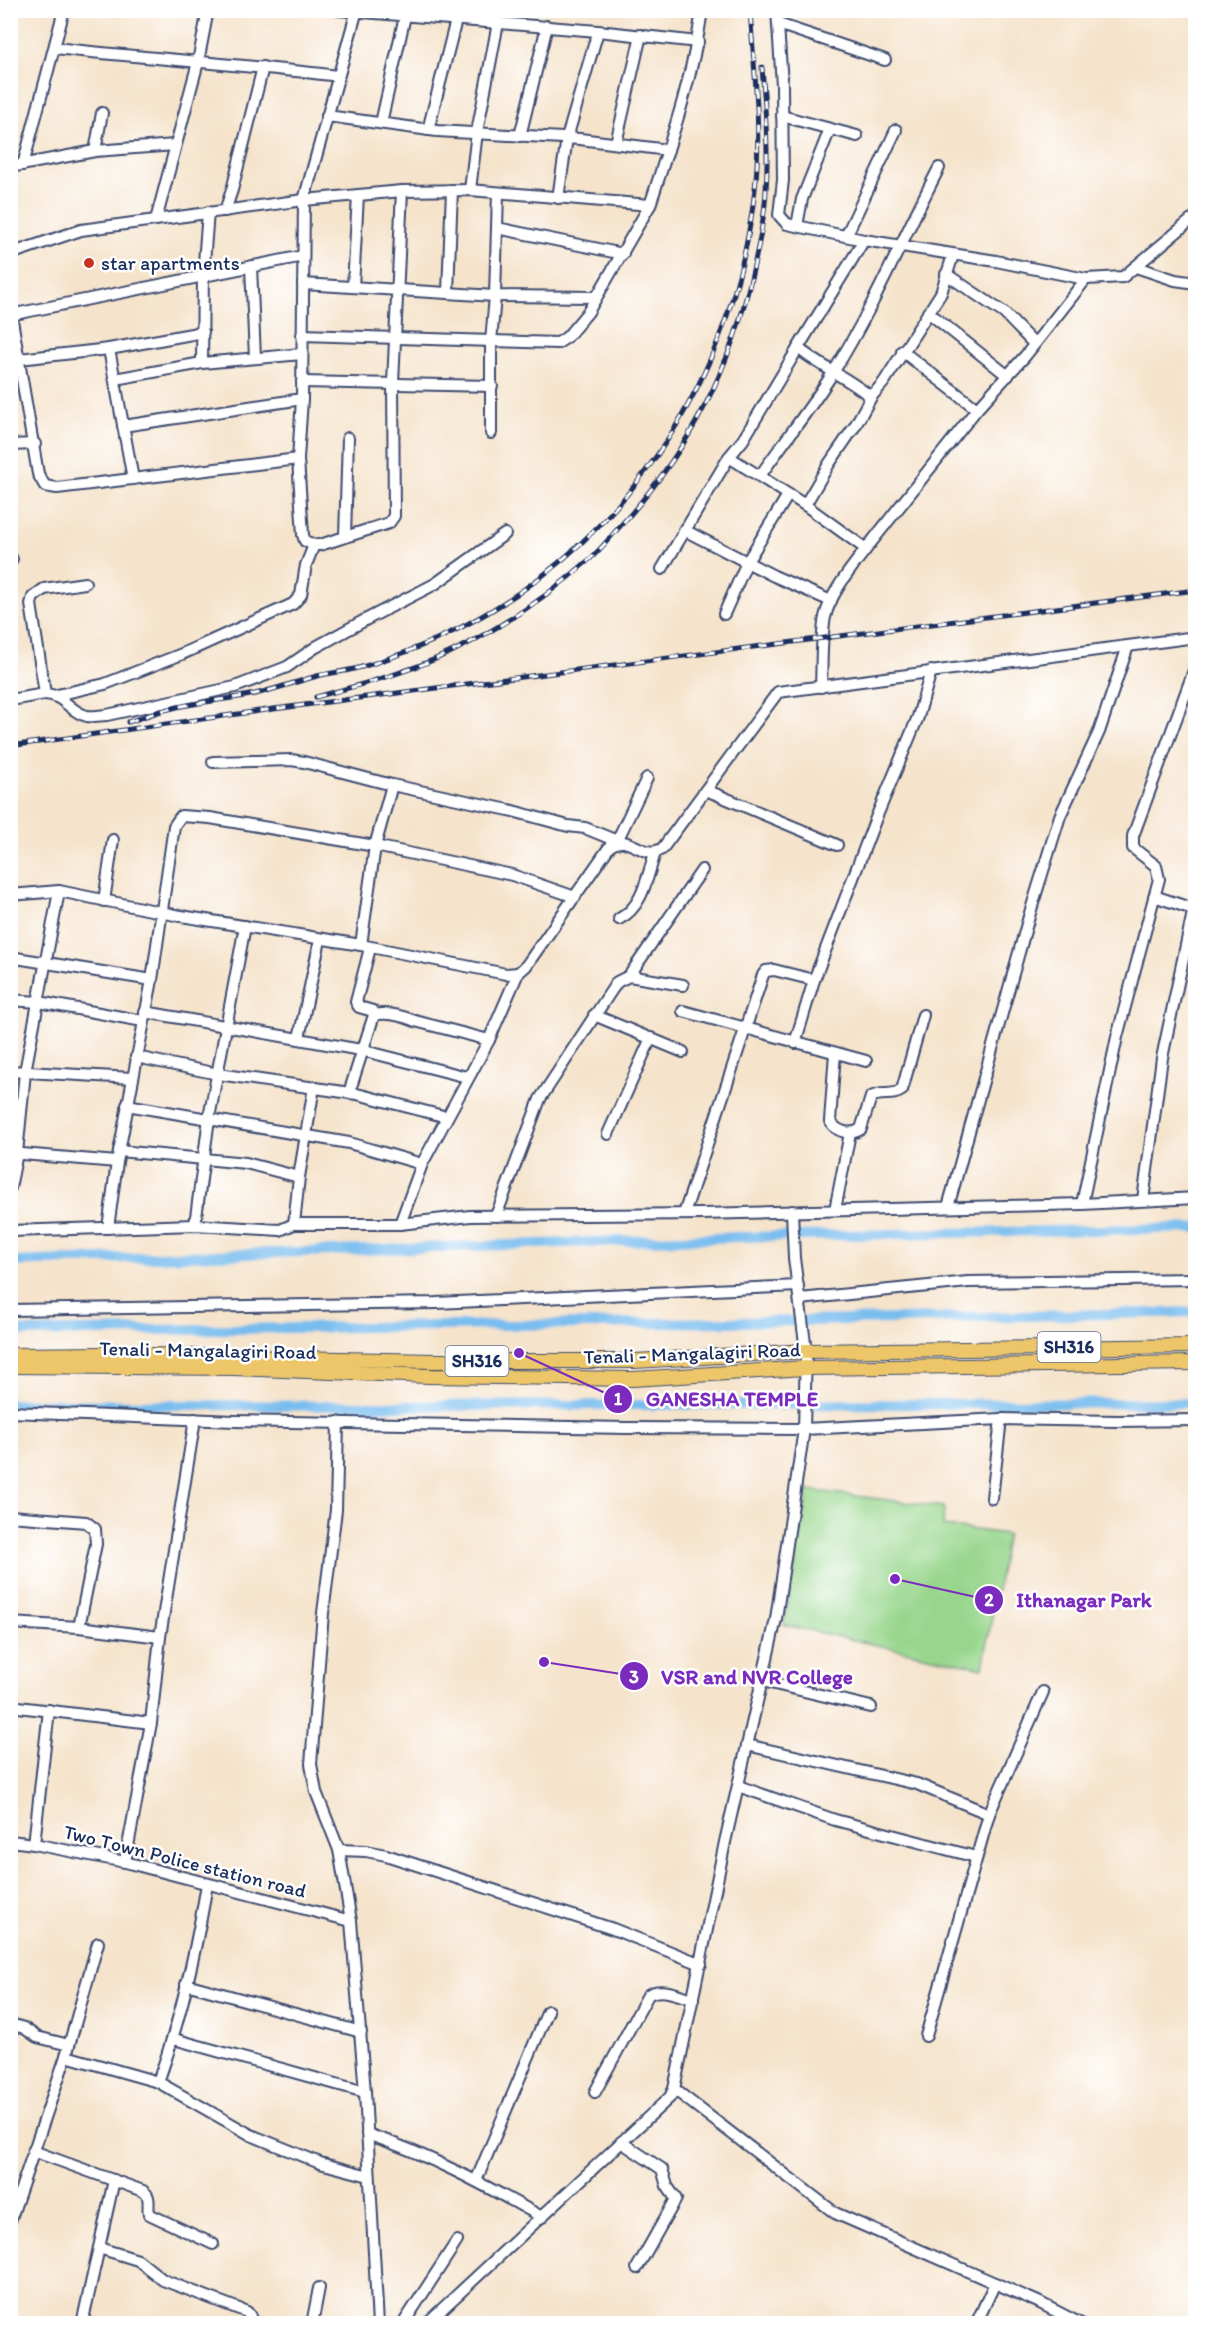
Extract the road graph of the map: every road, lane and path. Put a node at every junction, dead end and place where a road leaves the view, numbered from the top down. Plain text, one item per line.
1 (64, 10) edge
2 (208, 10) edge
3 (338, 10) edge
4 (702, 10) edge
5 (777, 10) edge
6 (357, 11) edge
7 (405, 16) junction
8 (456, 20) junction
9 (498, 23) junction
10 (778, 24) junction
11 (547, 26) junction
12 (598, 30) junction
13 (641, 35) junction
14 (698, 42) junction
15 (55, 48) junction
16 (885, 60) dead end
17 (198, 62) junction
18 (262, 67) junction
19 (338, 76) junction
20 (102, 113) dead end
21 (327, 116) junction
22 (782, 116) junction
23 (381, 123) junction
24 (830, 129) junction
25 (428, 130) junction
26 (896, 130) dead end
27 (477, 132) junction
28 (520, 136) junction
29 (857, 136) dead end
30 (567, 138) junction
31 (616, 143) junction
32 (176, 145) junction
33 (668, 150) junction
34 (95, 151) junction
35 (23, 165) junction
36 (10, 168) edge
37 (939, 168) dead end
38 (452, 190) junction
39 (470, 190) junction
40 (402, 191) junction
41 (498, 193) junction
42 (358, 195) junction
43 (558, 198) junction
44 (304, 200) junction
45 (650, 205) junction
46 (225, 210) junction
47 (208, 212) junction
48 (1196, 216) edge
49 (156, 220) junction
50 (797, 226) junction
51 (497, 228) junction
52 (846, 236) junction
53 (864, 240) junction
54 (899, 245) junction
55 (10, 254) edge
56 (623, 254) junction
57 (953, 255) junction
58 (303, 256) junction
59 (251, 266) junction
60 (1137, 267) junction
61 (946, 274) junction
62 (203, 275) junction
63 (1086, 279) junction
64 (1196, 283) edge
65 (303, 284) junction
66 (353, 287) junction
67 (397, 289) junction
68 (448, 292) junction
69 (495, 296) junction
70 (596, 297) junction
71 (11, 312) edge
72 (928, 312) junction
73 (203, 332) junction
74 (302, 335) junction
75 (395, 338) junction
76 (491, 342) junction
77 (1034, 344) junction
78 (798, 348) junction
79 (109, 349) junction
80 (902, 351) junction
81 (302, 354) junction
82 (255, 358) junction
83 (20, 359) junction
84 (202, 363) junction
85 (834, 372) junction
86 (1008, 376) junction
87 (115, 379) junction
88 (302, 382) junction
89 (393, 383) junction
90 (492, 386) junction
91 (871, 397) junction
92 (302, 399) junction
93 (977, 409) junction
94 (123, 426) junction
95 (491, 433) dead end
96 (348, 438) dead end
97 (35, 444) junction
98 (10, 445) edge
99 (729, 457) junction
100 (298, 459) junction
101 (760, 476) junction
102 (133, 479) junction
103 (788, 495) junction
104 (805, 505) junction
105 (684, 530) junction
106 (506, 534) dead end
107 (345, 537) junction
108 (314, 545) junction
109 (866, 549) junction
110 (747, 562) junction
111 (662, 569) dead end
112 (85, 584) dead end
113 (831, 601) junction
114 (724, 614) dead end
115 (1196, 637) edge
116 (1128, 646) junction
117 (1196, 665) edge
118 (931, 671) junction
119 (821, 687) junction
120 (51, 694) junction
121 (10, 700) edge
122 (213, 762) dead end
123 (647, 778) dead end
124 (392, 785) junction
125 (706, 790) junction
126 (113, 840) dead end
127 (617, 841) junction
128 (837, 844) dead end
129 (375, 846) junction
130 (655, 853) junction
131 (702, 870) dead end
132 (59, 891) junction
133 (10, 895) edge
134 (1154, 896) junction
135 (575, 897) junction
136 (104, 901) junction
137 (1194, 903) edge
138 (161, 913) junction
139 (619, 919) dead end
140 (245, 926) junction
141 (320, 940) junction
142 (365, 947) junction
143 (10, 957) edge
144 (46, 962) junction
145 (518, 973) junction
146 (629, 976) junction
147 (152, 980) junction
148 (814, 980) junction
149 (683, 985) dead end
150 (10, 1000) edge
151 (39, 1002) junction
152 (682, 1011) dead end
153 (374, 1015) junction
154 (594, 1015) junction
155 (923, 1015) dead end
156 (144, 1016) junction
157 (225, 1025) junction
158 (745, 1028) junction
159 (299, 1038) junction
160 (651, 1038) junction
161 (489, 1040) junction
162 (795, 1043) junction
163 (361, 1050) junction
164 (683, 1052) dead end
165 (835, 1053) junction
166 (136, 1057) junction
167 (866, 1061) dead end
168 (10, 1071) edge
169 (25, 1072) junction
170 (218, 1074) junction
171 (467, 1077) junction
172 (132, 1078) junction
173 (314, 1087) junction
174 (349, 1093) junction
175 (127, 1106) junction
176 (447, 1117) junction
177 (209, 1118) junction
178 (850, 1133) junction
179 (608, 1134) dead end
180 (305, 1135) junction
181 (14, 1153) edge
182 (118, 1156) junction
183 (202, 1158) junction
184 (422, 1164) junction
185 (299, 1177) junction
186 (10, 1188) edge
187 (1196, 1198) edge
188 (1143, 1200) junction
189 (1082, 1204) junction
190 (948, 1207) junction
191 (835, 1210) junction
192 (792, 1211) junction
193 (684, 1214) junction
194 (496, 1216) junction
195 (294, 1224) junction
196 (400, 1224) junction
197 (195, 1225) junction
198 (108, 1228) junction
199 (10, 1231) edge
200 (1196, 1279) edge
201 (798, 1286) junction
202 (800, 1299) junction
203 (10, 1310) edge
204 (1196, 1346) edge
205 (806, 1351) junction
206 (10, 1355) edge
207 (1196, 1363) edge
208 (10, 1366) edge
209 (805, 1375) junction
210 (10, 1413) edge
211 (195, 1419) junction
212 (1001, 1419) junction
213 (1196, 1420) edge
214 (338, 1422) junction
215 (804, 1423) junction
216 (992, 1498) dead end
217 (10, 1516) edge
218 (10, 1623) edge
219 (79, 1627) junction
220 (160, 1637) junction
221 (762, 1681) junction
222 (1043, 1692) dead end
223 (10, 1706) edge
224 (871, 1707) dead end
225 (49, 1710) junction
226 (151, 1723) junction
227 (747, 1746) junction
228 (738, 1786) junction
229 (989, 1814) junction
230 (10, 1841) edge
231 (34, 1844) junction
232 (339, 1850) junction
233 (976, 1857) junction
234 (125, 1862) junction
235 (207, 1884) junction
236 (351, 1921) junction
237 (98, 1943) dead end
238 (700, 1964) junction
239 (186, 1984) junction
240 (693, 1999) junction
241 (548, 2011) dead end
242 (10, 2024) edge
243 (361, 2032) junction
244 (926, 2036) dead end
245 (174, 2039) junction
246 (68, 2050) junction
247 (158, 2082) junction
248 (674, 2089) junction
249 (365, 2092) junction
250 (595, 2092) dead end
251 (367, 2134) junction
252 (621, 2142) junction
253 (33, 2151) junction
254 (369, 2176) junction
255 (114, 2180) junction
256 (476, 2181) junction
257 (542, 2217) junction
258 (10, 2221) edge
259 (457, 2241) dead end
260 (213, 2244) dead end
261 (99, 2248) junction
262 (638, 2268) dead end
263 (994, 2283) junction
264 (319, 2289) dead end
265 (82, 2324) edge
266 (251, 2324) edge
267 (312, 2324) edge
268 (378, 2324) edge
269 (403, 2324) edge
270 (426, 2324) edge
271 (976, 2324) edge
272 (1081, 2324) edge

1 - 15 street
2 - 17 street
3 - 6 street
4 - 14 street
5 - 10 street
6 - 7 street
6 - 19 street
7 - 8 street
7 - 23 street
8 - 9 street
8 - 25 street
9 - 11 street
9 - 27 street
10 - 16 street
10 - 22 street
11 - 12 street
11 - 28 street
12 - 13 street
12 - 30 street
13 - 14 street
13 - 31 street
14 - 33 street
15 - 17 street
15 - 35 street
17 - 18 street
17 - 32 street
18 - 19 street
18 - 46 street
19 - 21 street
20 - 34 street
21 - 23 street
21 - 44 street
22 - 24 street
22 - 50 street
23 - 25 street
24 - 29 street
24 - 50 street
25 - 27 street
26 - 52 street
27 - 28 street
27 - 39 street
28 - 30 street
30 - 31 street
30 - 43 street
31 - 33 street
32 - 34 street
32 - 49 street
33 - 45 street
34 - 35 street
35 - 36 street
37 - 54 street
38 - 39 street
38 - 40 street
38 - 68 street
39 - 41 street
40 - 42 street
40 - 67 street
41 - 43 street
41 - 51 street
42 - 44 street
42 - 66 street
43 - 45 street
44 - 46 street
44 - 58 street
45 - 56 street
46 - 47 street
47 - 49 street
47 - 62 street
48 - 60 street
49 - 55 street
50 - 52 street
51 - 56 street
51 - 69 street
52 - 53 street
53 - 54 street
53 - 78 street
54 - 57 street
54 - 85 street
56 - 70 street
57 - 61 street
57 - 63 street
58 - 59 street
58 - 65 street
59 - 62 street
59 - 82 street
60 - 63 street
60 - 64 street
61 - 72 street
61 - 77 street
62 - 71 street
62 - 73 street
63 - 77 street
65 - 66 street
65 - 74 street
66 - 67 street
67 - 68 street
67 - 75 street
68 - 69 street
69 - 70 street
69 - 76 street
70 - 76 street
71 - 83 street
72 - 80 street
72 - 86 street
73 - 79 street
73 - 84 street
74 - 75 street
74 - 81 street
75 - 76 street
75 - 89 street
76 - 90 street
77 - 86 street
78 - 85 street
78 - 99 street
79 - 83 street
79 - 87 street
80 - 91 street
80 - 93 street
81 - 82 street
81 - 88 street
82 - 84 street
83 - 97 street
84 - 87 street
85 - 91 street
85 - 101 street
86 - 93 street
87 - 94 street
88 - 89 street
88 - 92 street
89 - 90 street
89 - 107 street
90 - 95 street
91 - 104 street
92 - 94 street
92 - 100 street
93 - 109 street
94 - 102 street
96 - 107 street
97 - 98 street
97 - 102 street
99 - 101 street
99 - 105 street
100 - 102 street
100 - 108 street
101 - 103 street
103 - 104 street
103 - 110 street
104 - 109 street
105 - 110 street
105 - 111 street
106 - 120 street
107 - 108 street
108 - 120 street
109 - 113 street
110 - 113 street
110 - 114 street
112 - 120 street
113 - 119 street
115 - 116 street
116 - 118 street
116 - 190 street
117 - 134 street
118 - 119 street
118 - 148 street
119 - 125 street
120 - 121 street
122 - 124 street
123 - 127 street
124 - 127 street
124 - 129 street
125 - 128 street
125 - 130 street
126 - 136 street
127 - 130 street
127 - 135 street
129 - 135 street
129 - 138 street
129 - 142 street
130 - 139 street
131 - 146 street
132 - 133 street
132 - 136 street
132 - 144 street
134 - 137 street
134 - 189 street
135 - 145 street
136 - 138 street
137 - 188 street
138 - 140 street
138 - 147 street
140 - 141 street
140 - 157 street
141 - 142 street
141 - 159 street
142 - 145 street
142 - 153 street
143 - 144 street
144 - 147 street
144 - 151 street
145 - 161 street
146 - 149 street
146 - 154 street
147 - 156 street
148 - 158 street
148 - 162 street
150 - 151 street
151 - 156 street
151 - 169 street
152 - 158 street
153 - 161 street
153 - 163 street
154 - 160 street
154 - 194 street
155 - 178 street
156 - 157 street
156 - 166 street
157 - 159 street
157 - 170 street
158 - 162 street
158 - 193 street
159 - 163 street
160 - 164 street
160 - 179 street
161 - 171 street
162 - 165 street
163 - 171 street
163 - 174 street
165 - 167 street
165 - 178 street
166 - 170 street
166 - 172 street
168 - 169 street
169 - 172 street
169 - 181 street
170 - 173 street
170 - 177 street
171 - 176 street
172 - 175 street
173 - 174 street
173 - 180 street
174 - 176 street
175 - 177 street
175 - 182 street
176 - 184 street
177 - 180 street
177 - 183 street
178 - 191 street
180 - 184 street
180 - 185 street
181 - 182 street
181 - 186 street
182 - 183 street
182 - 198 street
183 - 185 street
183 - 197 street
184 - 196 street
185 - 195 street
187 - 188 street
188 - 189 street
189 - 190 street
190 - 191 street
191 - 192 street
192 - 193 street
192 - 201 street
193 - 194 street
194 - 196 street
195 - 196 street
195 - 197 street
197 - 198 street
198 - 199 street
200 - 202 street
201 - 202 street
201 - 203 street
202 - 205 street
204 - 205 main road, Tenali - Mangalagiri Road / SH316
205 - 206 main road, Tenali - Mangalagiri Road / SH316
205 - 209 street
207 - 209 main road, Tenali - Mangalagiri Road / SH316
208 - 209 main road, Tenali - Mangalagiri Road / SH316
209 - 215 street
210 - 211 street
211 - 214 street
211 - 220 street
212 - 213 street
212 - 215 street
212 - 216 street
214 - 215 street
214 - 232 street
215 - 221 street
217 - 219 street
218 - 219 street
219 - 220 street
220 - 226 street
221 - 224 street
221 - 227 street
222 - 229 street
223 - 225 street
225 - 226 street
225 - 231 street
226 - 234 street
227 - 228 street
227 - 229 street
228 - 233 street
228 - 238 street
229 - 233 street
230 - 231 street, Two Town Police station road
231 - 234 street, Two Town Police station road
232 - 236 street
232 - 238 street
233 - 244 street
234 - 235 street, Two Town Police station road
235 - 236 street, Two Town Police station road
235 - 239 street
236 - 243 street
237 - 246 street
238 - 240 street
239 - 243 street
239 - 245 street
240 - 248 street
240 - 250 street
241 - 256 street
242 - 246 street
243 - 249 street
245 - 247 street
245 - 249 street
246 - 247 street
246 - 253 street
247 - 254 street
248 - 252 street
248 - 263 street
249 - 251 street
251 - 254 street
251 - 256 street
252 - 257 street
252 - 262 street
253 - 255 street
253 - 258 street
254 - 268 street
255 - 260 street
255 - 261 street
256 - 257 street
257 - 270 street
259 - 269 street
261 - 265 street
261 - 266 street
263 - 271 street
263 - 272 street
264 - 267 street

